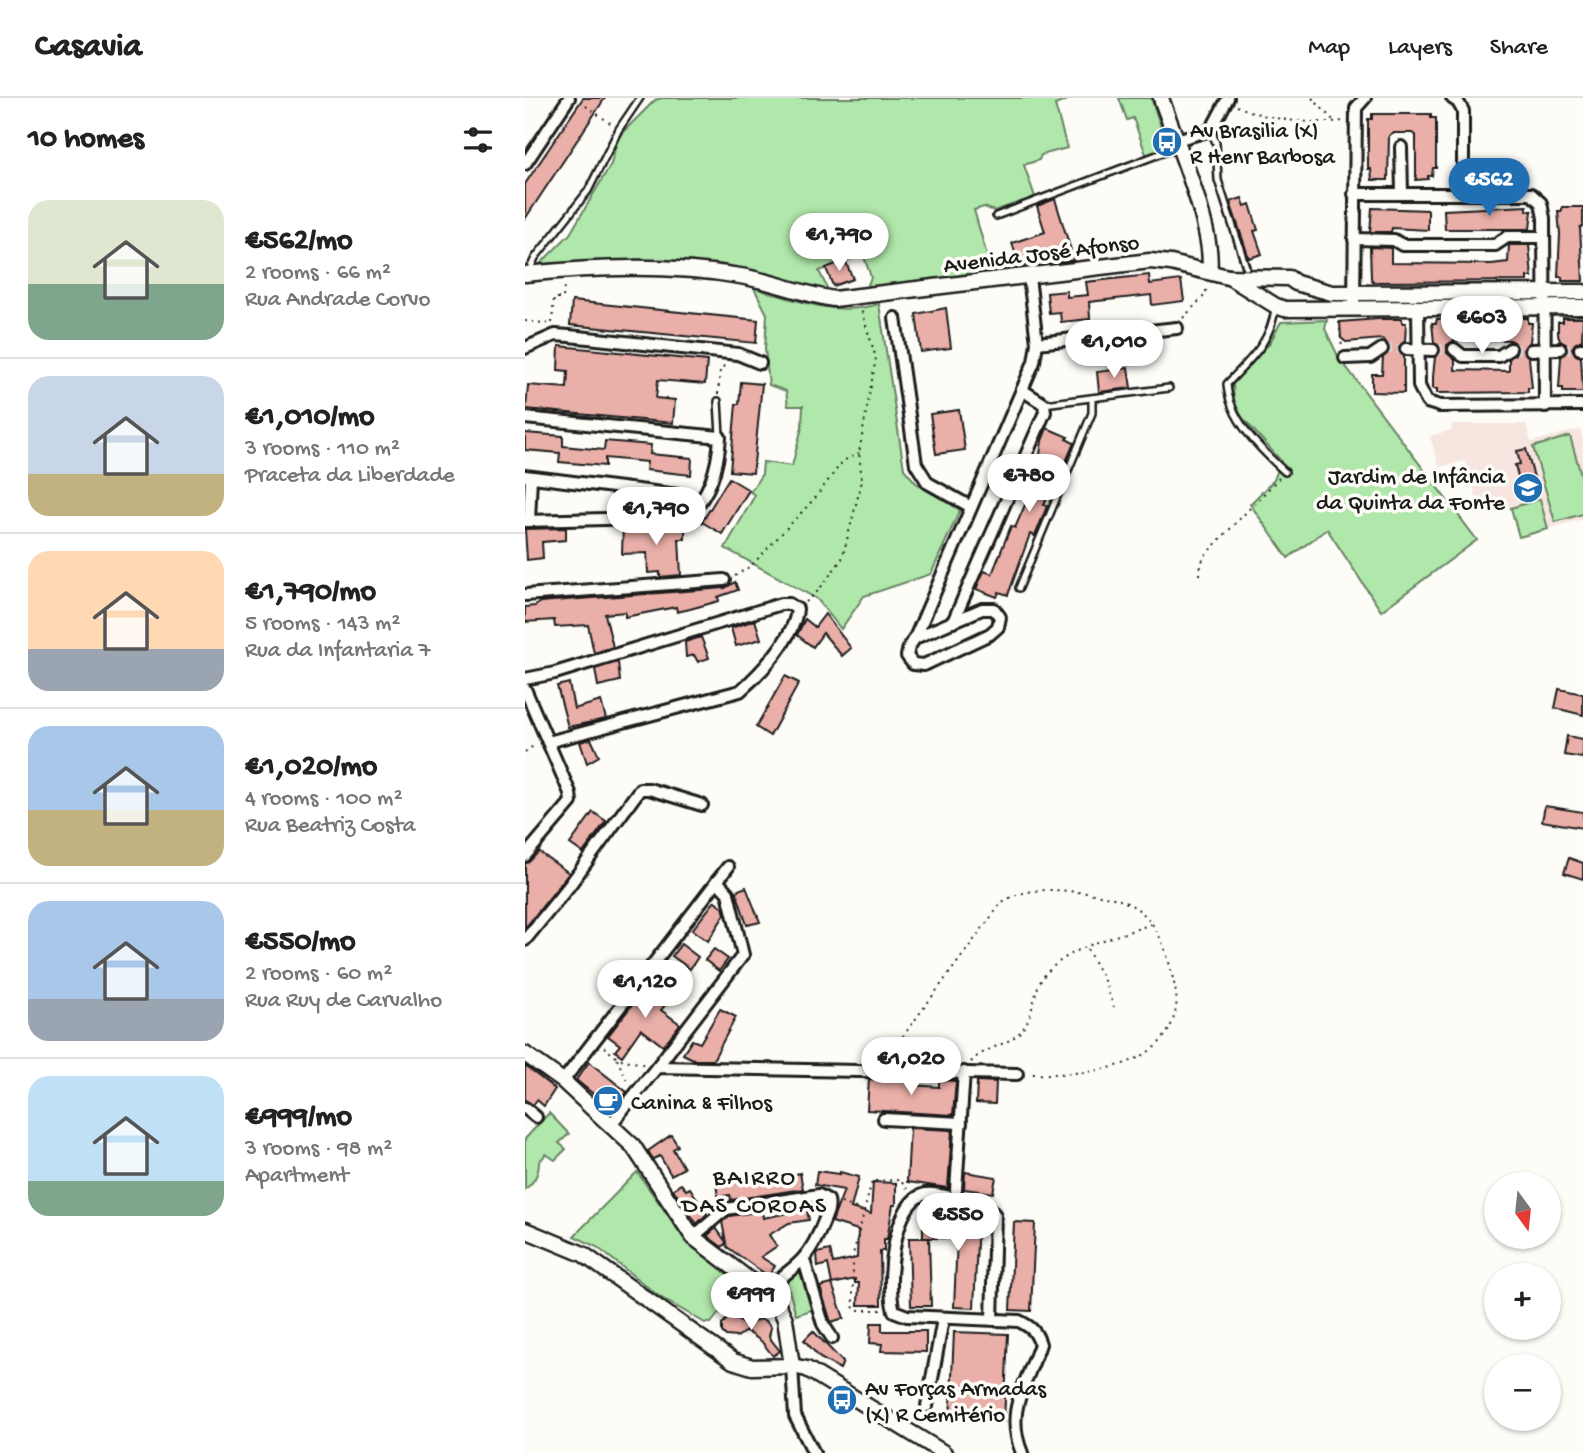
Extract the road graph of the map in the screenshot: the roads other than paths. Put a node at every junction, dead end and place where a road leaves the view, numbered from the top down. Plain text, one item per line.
1 (571, 98) edge
2 (641, 98) edge
3 (1161, 98) edge
4 (1228, 98) edge
5 (1365, 98) edge
6 (1452, 98) edge
7 (1211, 130) junction
8 (1177, 144) junction
9 (1401, 147) dead end
10 (525, 164) edge
11 (1402, 193) junction
12 (1463, 193) junction
13 (1354, 194) junction
14 (996, 216) dead end
15 (1544, 237) junction
16 (1355, 239) junction
17 (1246, 267) dead end
18 (526, 274) edge
19 (1029, 276) junction
20 (1228, 277) junction
21 (1209, 278) junction
22 (1280, 278) junction
23 (1296, 283) junction
24 (1583, 292) edge
25 (1545, 299) junction
26 (1354, 301) junction
27 (1279, 306) junction
28 (1418, 307) junction
29 (1583, 307) edge
30 (895, 318) dead end
31 (1177, 328) road end
32 (1037, 343) junction
33 (525, 348) edge
34 (1382, 349) tunnel mouth
35 (1406, 349) tunnel mouth
36 (1433, 349) tunnel mouth
37 (1454, 349) tunnel mouth
38 (1510, 349) tunnel mouth
39 (1531, 349) tunnel mouth
40 (1546, 349) junction
41 (1560, 349) tunnel mouth
42 (1419, 350) junction
43 (1345, 358) road end
44 (760, 363) dead end
45 (1169, 388) dead end
46 (1022, 390) junction
47 (1092, 398) junction
48 (718, 401) road end
49 (1044, 404) junction
50 (1583, 405) edge
51 (1545, 406) junction
52 (525, 418) edge
53 (720, 437) junction
54 (1285, 472) road end
55 (528, 476) edge
56 (678, 495) dead end
57 (971, 507) junction
58 (527, 521) edge
59 (724, 580) road end
60 (1019, 588) dead end
61 (525, 595) edge
62 (953, 622) junction
63 (915, 638) junction
64 (525, 679) edge
65 (525, 689) edge
66 (547, 740) junction
67 (702, 805) dead end
68 (525, 856) edge
69 (728, 867) dead end
70 (717, 881) junction
71 (525, 940) edge
72 (525, 1054) edge
73 (657, 1068) junction
74 (964, 1072) junction
75 (1017, 1074) road end
76 (563, 1081) junction
77 (525, 1108) edge
78 (536, 1117) dead end
79 (884, 1119) dead end
80 (612, 1123) junction
81 (961, 1123) junction
82 (956, 1190) dead end
83 (525, 1230) edge
84 (693, 1237) junction
85 (804, 1260) junction
86 (764, 1290) junction
87 (943, 1319) junction
88 (992, 1320) junction
89 (832, 1338) dead end
90 (792, 1366) junction
91 (927, 1406) dead end
92 (814, 1453) edge
93 (944, 1453) edge
94 (1022, 1453) edge

1 - 10 street
2 - 18 lane
3 - 8 street
4 - 7 street
5 - 13 street
6 - 12 street
7 - 8 street
7 - 17 lane
8 - 14 lane
8 - 21 street
9 - 11 street
11 - 12 street
11 - 13 street
12 - 15 street
13 - 16 street
15 - 16 street
15 - 25 street
16 - 26 street
18 - 19 street, Avenida José Afonso
19 - 21 street, Avenida José Afonso
19 - 32 street
20 - 21 street, Avenida José Afonso
20 - 22 street, Avenida José Afonso
20 - 27 street, Avenida José Afonso
22 - 23 street
22 - 27 street
23 - 26 street
23 - 27 street
24 - 25 street
25 - 26 street
25 - 28 street
25 - 29 street
25 - 40 street
26 - 27 street
26 - 28 street
27 - 54 lane
28 - 42 street
30 - 57 street
31 - 32 street
32 - 46 street
33 - 44 street
34 - 43 street
35 - 42 street
36 - 42 street
37 - 38 street
39 - 40 street
40 - 41 street
40 - 51 street
42 - 51 street
45 - 47 lane
46 - 49 street
46 - 57 street
47 - 49 lane
47 - 60 lane
48 - 53 lane
49 - 62 street
50 - 51 street
52 - 53 street
53 - 58 street
55 - 56 street
55 - 58 street
57 - 63 street
59 - 61 street
62 - 63 street
62 - 63 street
64 - 66 street
65 - 66 street
66 - 68 street
67 - 71 street
69 - 70 street
70 - 73 street
70 - 76 street
72 - 76 street
73 - 74 street
73 - 80 street
74 - 75 street
74 - 81 street
76 - 80 street
77 - 78 street
79 - 81 street
80 - 84 street
81 - 82 street
83 - 90 street
84 - 85 street
84 - 86 street
85 - 86 street
85 - 89 street
86 - 90 street
87 - 88 street
87 - 88 street
87 - 91 street
88 - 94 street
90 - 92 street
90 - 93 street

